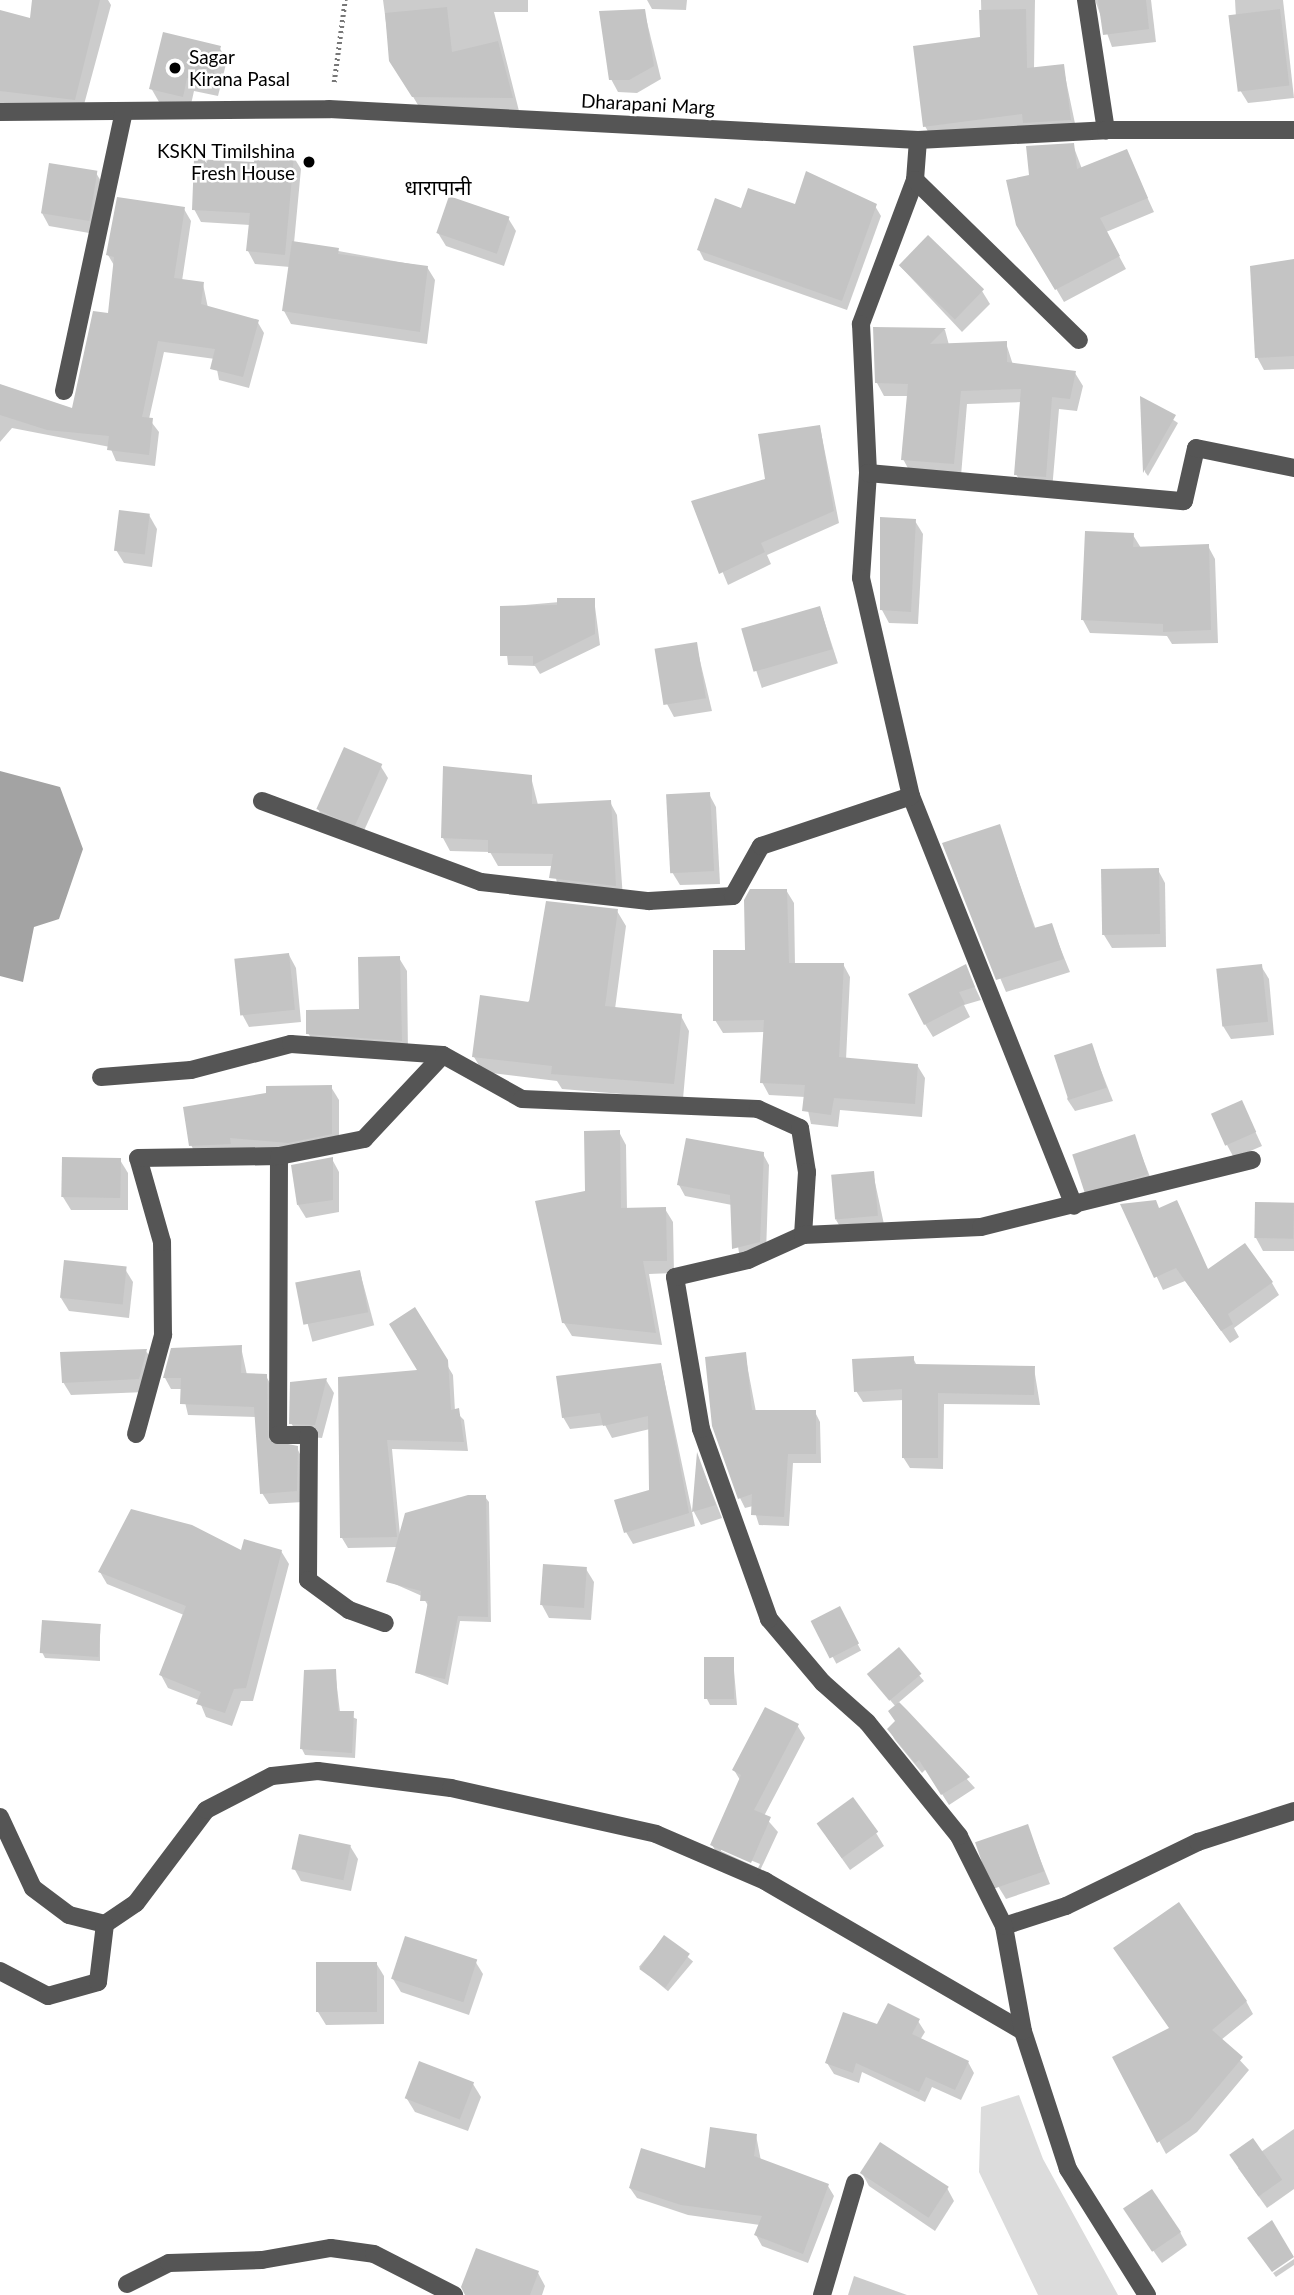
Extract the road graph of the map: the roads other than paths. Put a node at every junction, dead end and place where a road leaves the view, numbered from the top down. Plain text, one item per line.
1 (1086, 0) edge
2 (124, 111) junction
3 (0, 112) edge
4 (1106, 130) junction
5 (1294, 130) edge
6 (918, 139) junction
7 (915, 180) junction
8 (1079, 340) dead end
9 (64, 391) dead end
10 (1294, 468) edge
11 (868, 474) junction
12 (911, 796) junction
13 (262, 801) dead end
14 (443, 1055) junction
15 (101, 1077) dead end
16 (279, 1156) junction
17 (1252, 1160) dead end
18 (1074, 1206) junction
19 (803, 1235) junction
20 (136, 1434) dead end
21 (385, 1623) dead end
22 (1294, 1811) edge
23 (0, 1818) edge
24 (105, 1924) junction
25 (1004, 1926) junction
26 (0, 1971) edge
27 (1023, 2031) junction
28 (855, 2183) dead end
29 (127, 2284) dead end
30 (454, 2295) edge
31 (822, 2295) edge
32 (1147, 2295) edge

1 - 4 street
2 - 3 street, Dharapani Marg
2 - 6 street, Dharapani Marg
2 - 9 street
4 - 5 street, Dharapani Marg
4 - 6 street, Dharapani Marg
6 - 7 street
7 - 8 street
7 - 11 street
10 - 11 street
11 - 12 street
12 - 13 street
12 - 18 street
14 - 15 street
14 - 16 street
14 - 19 street
16 - 20 street
16 - 21 street
17 - 18 street
18 - 19 street
19 - 25 street
22 - 25 street
23 - 24 street
24 - 26 street
24 - 27 street
25 - 27 street
27 - 32 street
28 - 31 street
29 - 30 street

